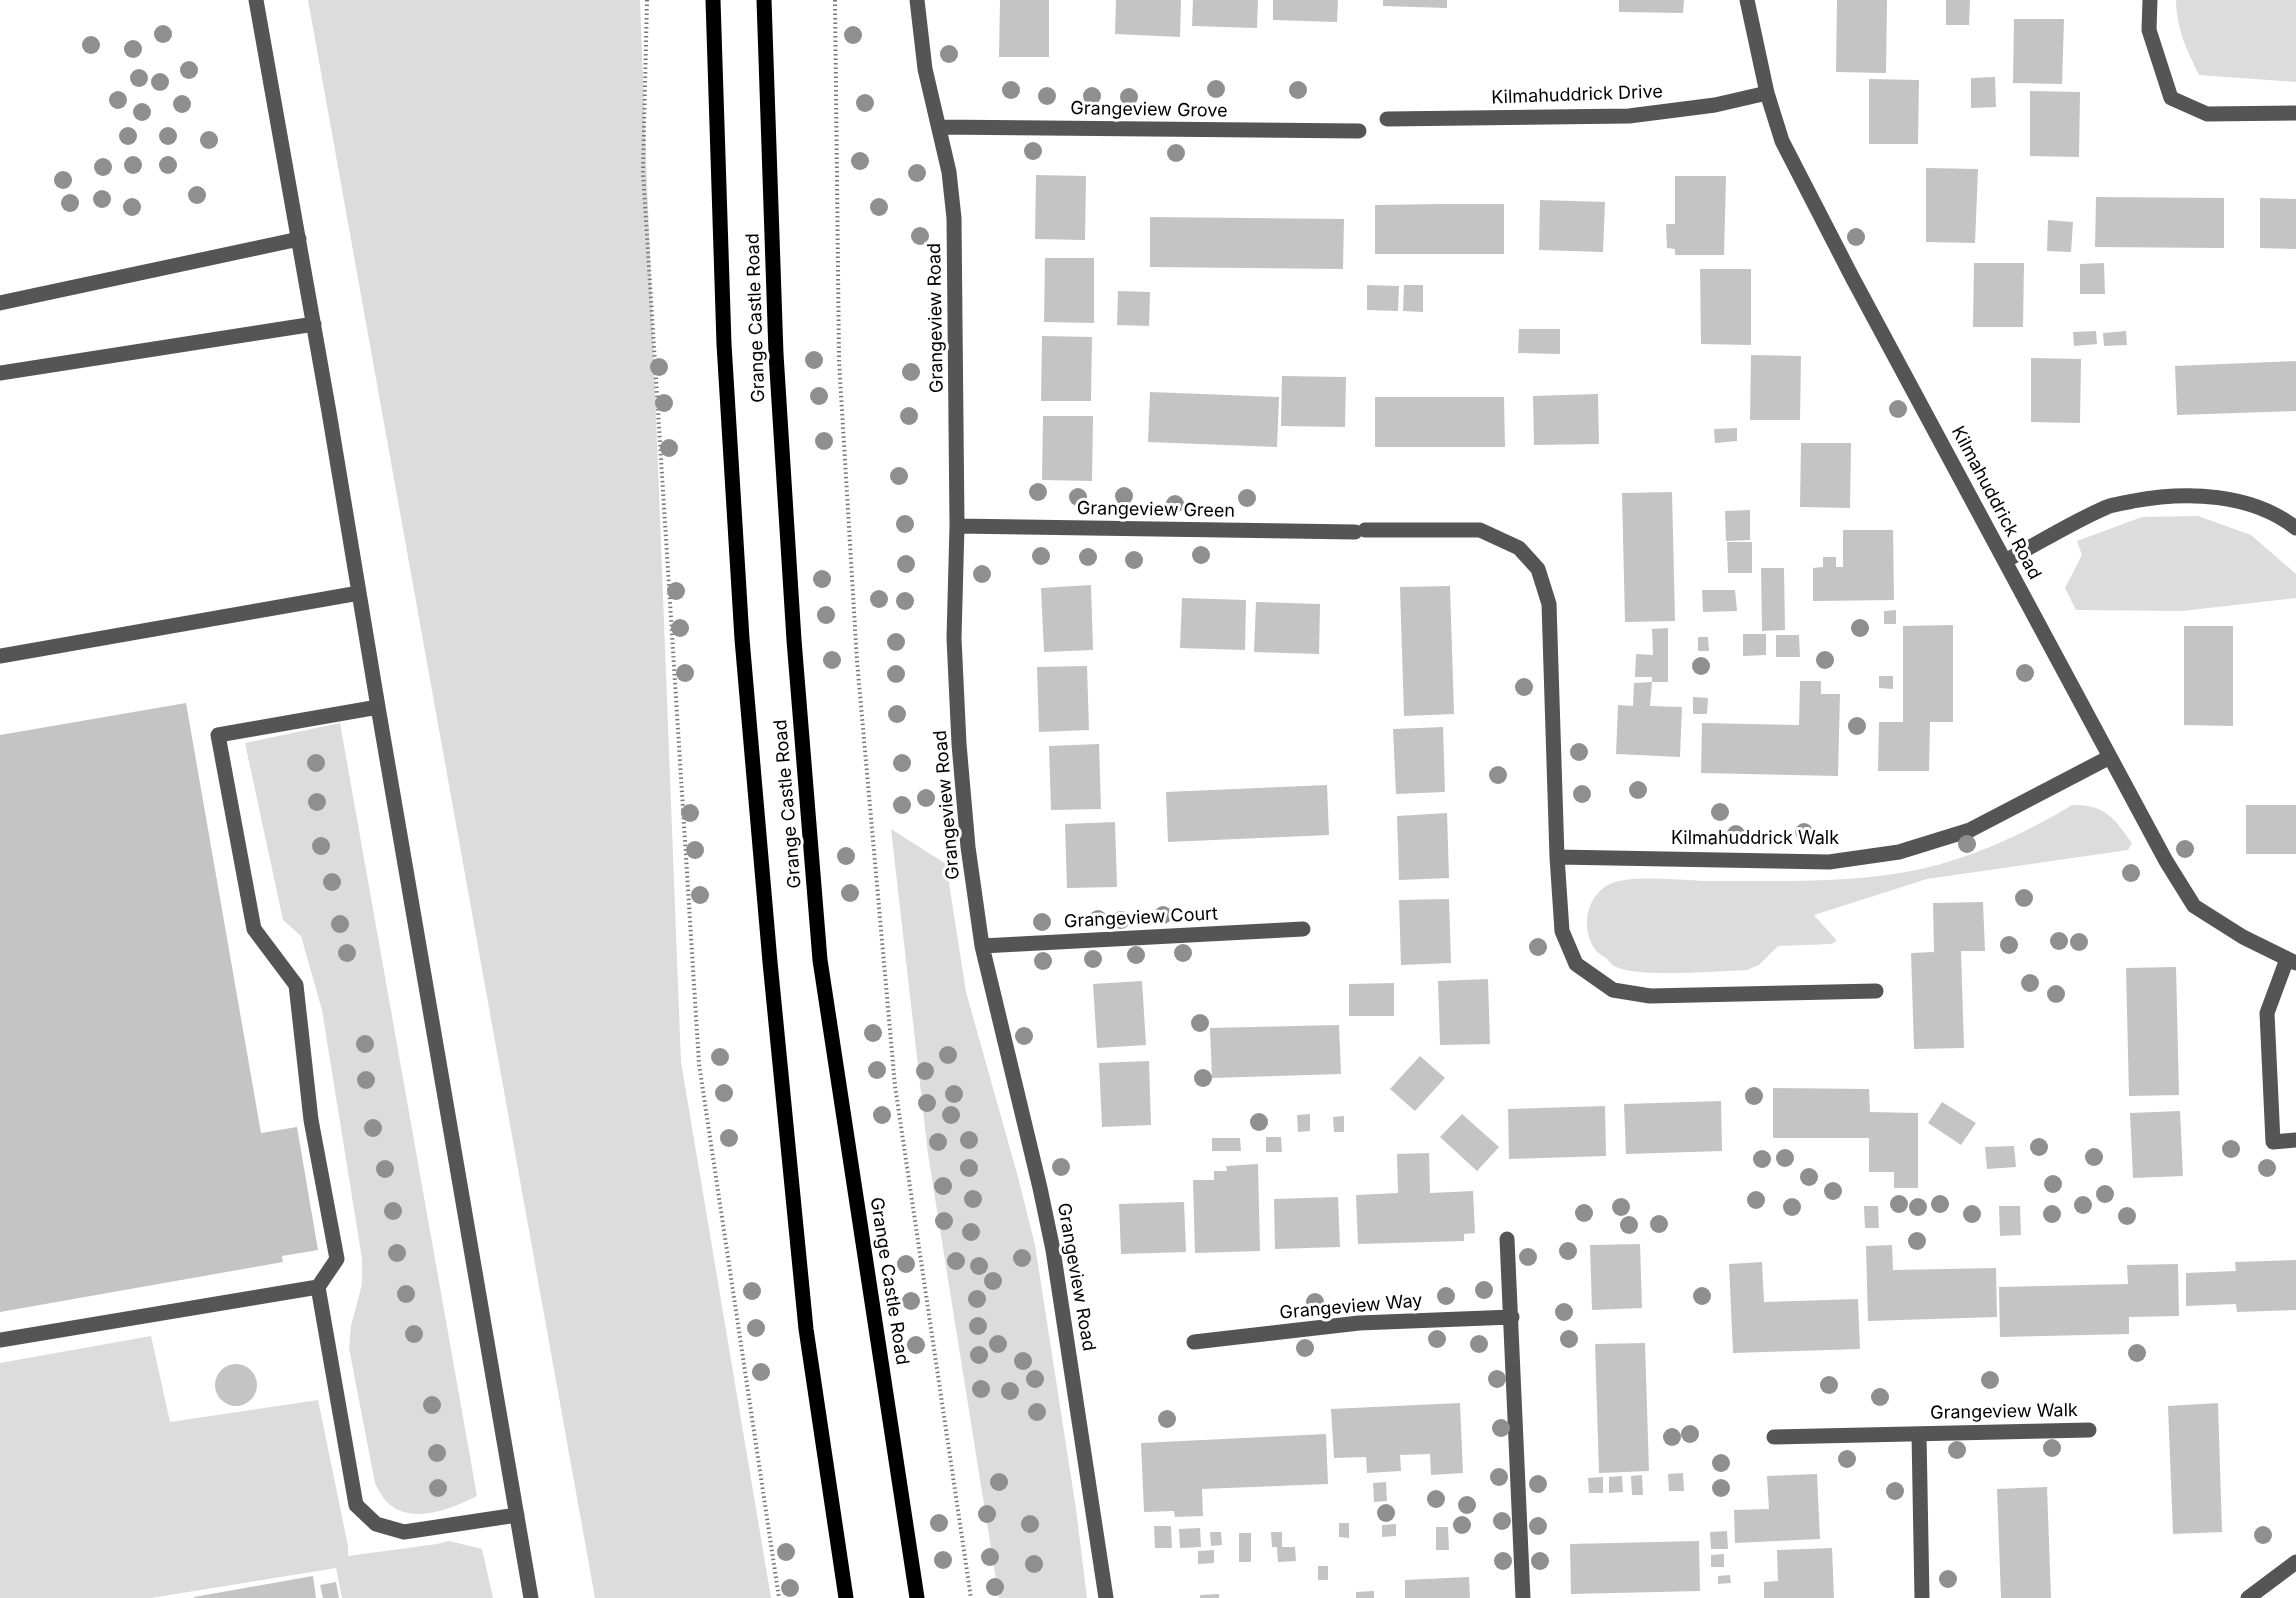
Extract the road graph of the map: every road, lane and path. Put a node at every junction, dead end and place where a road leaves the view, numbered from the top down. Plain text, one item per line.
1 (256, 0) edge
2 (646, 0) edge
3 (713, 0) edge
4 (764, 0) edge
5 (835, 0) edge
6 (917, 0) edge
7 (1747, 0) edge
8 (2150, 0) edge
9 (1767, 93) junction
10 (2296, 113) edge
11 (1387, 119) dead end
12 (939, 127) junction
13 (1359, 131) dead end
14 (299, 239) junction
15 (0, 303) edge
16 (314, 324) junction
17 (0, 373) edge
18 (957, 526) junction
19 (2296, 528) edge
20 (2005, 561) junction
21 (359, 593) junction
22 (0, 656) edge
23 (378, 707) junction
24 (2110, 756) junction
25 (1557, 857) junction
26 (1303, 929) dead end
27 (982, 946) junction
28 (2292, 961) edge
29 (1876, 991) dead end
30 (2296, 1140) edge
31 (1507, 1239) dead end
32 (318, 1287) junction
33 (1512, 1317) junction
34 (0, 1340) edge
35 (1194, 1342) dead end
36 (2089, 1430) dead end
37 (1919, 1434) junction
38 (1774, 1437) dead end
39 (517, 1515) junction
40 (2296, 1562) edge
41 (531, 1598) edge
42 (779, 1598) edge
43 (846, 1598) edge
44 (917, 1598) edge
45 (971, 1598) edge
46 (1106, 1598) edge
47 (1524, 1598) edge
48 (1922, 1598) edge
49 (2248, 1598) edge

1 - 14 street
2 - 42 path
3 - 43 main road, Grange Castle Road
4 - 44 main road, Grange Castle Road
5 - 45 path
6 - 12 street, Grangeview Road
7 - 9 street, Kilmahuddrick Road
8 - 10 street
9 - 11 street, Kilmahuddrick Drive
9 - 20 street, Kilmahuddrick Road
12 - 13 street, Grangeview Grove
12 - 18 street, Grangeview Road
14 - 15 street
14 - 16 street
16 - 17 street
16 - 21 street
18 - 25 street, Grangeview Green
18 - 27 street, Grangeview Road
19 - 20 street
20 - 24 street, Kilmahuddrick Road
21 - 22 street
21 - 23 street
23 - 32 street
23 - 39 street
24 - 25 street, Kilmahuddrick Walk
24 - 28 street, Kilmahuddrick Road
25 - 29 street
26 - 27 street, Grangeview Court
27 - 46 street, Grangeview Road
28 - 30 street
31 - 33 street
32 - 34 street
32 - 39 street
33 - 35 street, Grangeview Way
33 - 47 street
36 - 37 street, Grangeview Walk
37 - 38 street, Grangeview Walk
37 - 48 street, Grangeview Walk
39 - 41 street
40 - 49 street

